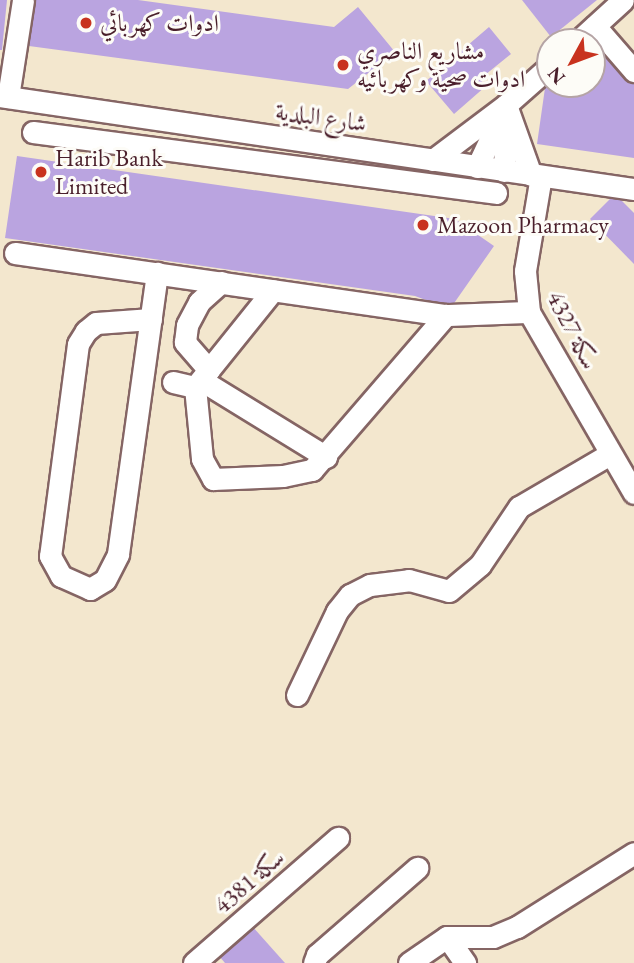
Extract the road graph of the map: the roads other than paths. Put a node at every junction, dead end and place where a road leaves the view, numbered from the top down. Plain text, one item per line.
1 (23, 0) edge
2 (624, 0) edge
3 (595, 26) junction
4 (593, 28) edge
5 (634, 71) edge
6 (536, 78) edge
7 (4, 97) edge
8 (506, 105) junction
9 (117, 114) junction
10 (33, 132) dead end
11 (260, 135) junction
12 (113, 142) junction
13 (401, 155) junction
14 (433, 160) junction
15 (257, 161) junction
16 (477, 167) junction
17 (504, 171) junction
18 (536, 175) junction
19 (396, 180) junction
20 (634, 189) edge
21 (496, 193) dead end
22 (15, 253) dead end
23 (157, 273) junction
24 (222, 282) junction
25 (273, 290) junction
26 (529, 312) junction
27 (446, 315) junction
28 (151, 319) junction
29 (202, 379) junction
30 (173, 382) dead end
31 (610, 454) junction
32 (326, 457) junction
33 (634, 493) edge
34 (297, 695) dead end
35 (338, 838) dead end
36 (634, 853) edge
37 (417, 867) dead end
38 (447, 937) junction
39 (194, 963) edge
40 (314, 963) edge
41 (409, 963) edge
42 (465, 963) edge

1 - 7 street
2 - 3 street
3 - 4 street
3 - 5 street
6 - 8 street
7 - 9 street, شارع البلدية
8 - 14 street
8 - 16 street
8 - 17 street
8 - 18 street
9 - 11 street, شارع البلدية
9 - 12 street
10 - 12 street
11 - 13 street, شارع البلدية
11 - 15 street
12 - 15 street
13 - 14 street, شارع البلدية
13 - 19 street
14 - 16 street, شارع البلدية
15 - 19 street
16 - 17 street, شارع البلدية
17 - 18 street, شارع البلدية
18 - 20 street, شارع البلدية
18 - 26 street, سكة 4327
19 - 21 street
22 - 23 street
23 - 24 street
23 - 28 street
24 - 25 street
24 - 29 street
25 - 27 street
25 - 29 street
26 - 27 street
26 - 31 street, سكة 4327
27 - 32 street
28 - 28 street
29 - 30 street
29 - 32 street
29 - 32 street
31 - 33 street, سكة 4327
31 - 34 street
35 - 39 street, سكة 4381
36 - 38 street
37 - 40 street
38 - 41 street
38 - 42 street

